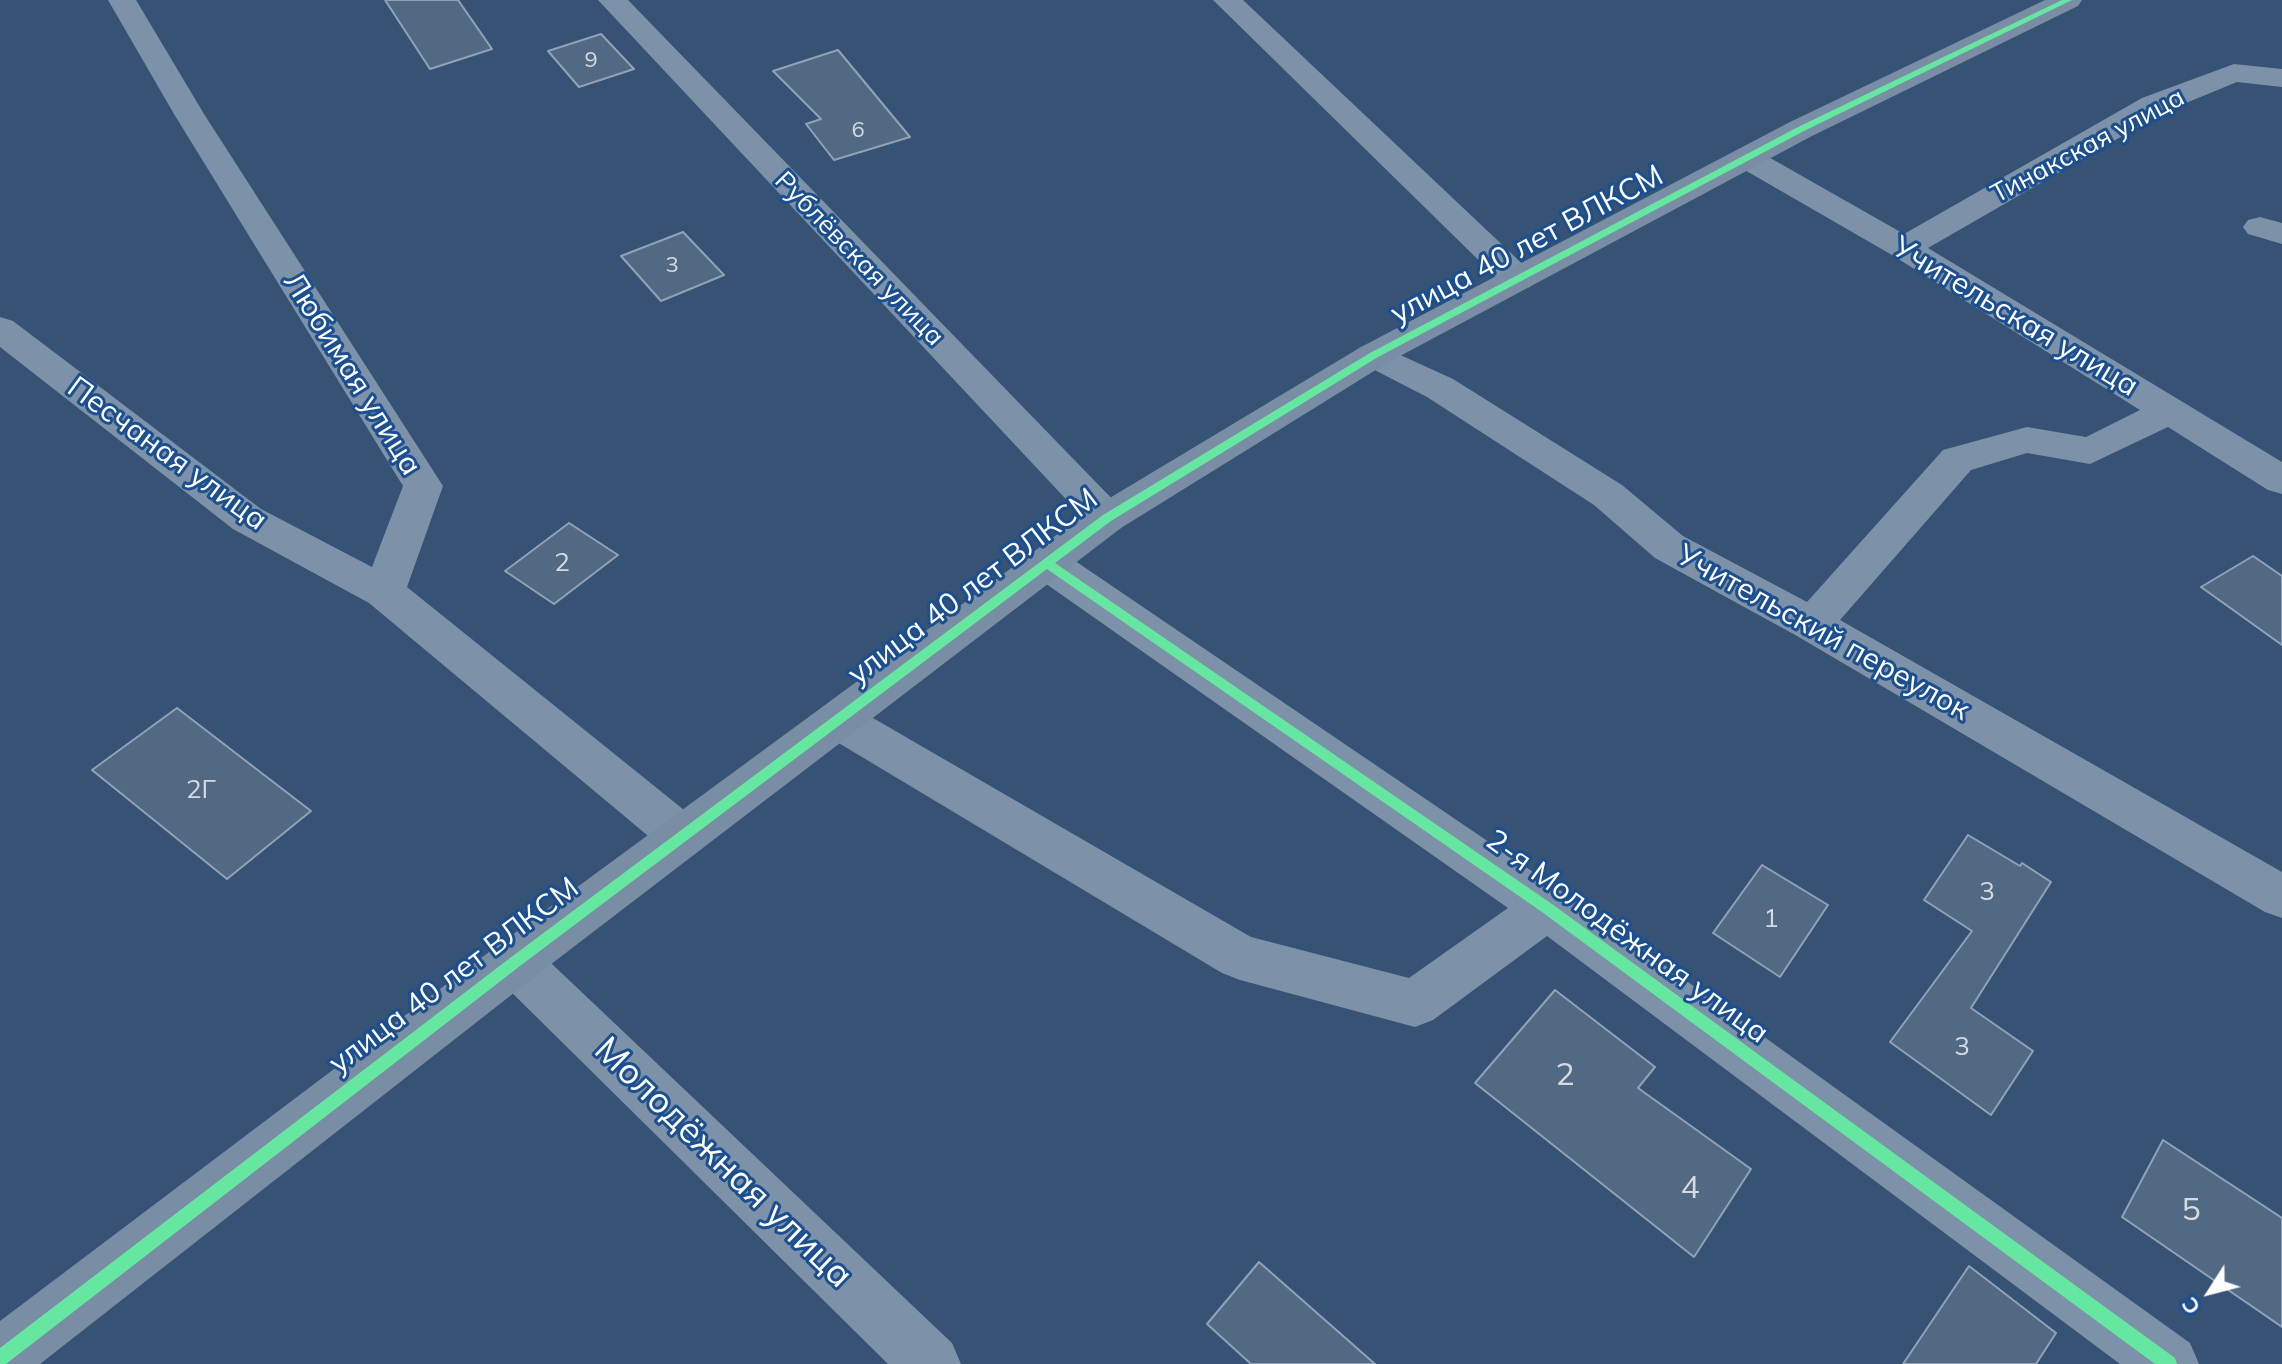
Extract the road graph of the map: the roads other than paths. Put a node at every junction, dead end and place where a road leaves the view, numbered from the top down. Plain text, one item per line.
1 (122, 0) edge
2 (612, 0) edge
3 (1227, 0) edge
4 (2068, 0) edge
5 (2282, 78) edge
6 (1747, 158) junction
7 (1904, 248) junction
8 (1518, 279) junction
9 (0, 329) edge
10 (1374, 355) junction
11 (2169, 411) junction
12 (2282, 480) edge
13 (1107, 518) junction
14 (1047, 563) junction
15 (384, 592) junction
16 (1812, 624) junction
17 (838, 720) junction
18 (682, 836) junction
19 (2282, 897) edge
20 (1547, 908) junction
21 (515, 962) junction
22 (0, 1358) edge
23 (931, 1364) edge
24 (2169, 1364) edge

1 - 15 street, Любимая улица
2 - 13 street, Рублёвская улица
3 - 8 street
4 - 6 street, улица 40 лет ВЛКСМ
5 - 7 street, Тинакская улица
6 - 7 street, Учительская улица
6 - 8 street, улица 40 лет ВЛКСМ
7 - 11 street, Учительская улица
8 - 10 street, улица 40 лет ВЛКСМ
9 - 15 street, Песчаная улица
10 - 13 street, улица 40 лет ВЛКСМ
10 - 16 street, Учительский переулок
11 - 12 street, Учительская улица
11 - 16 street
13 - 14 street, улица 40 лет ВЛКСМ
14 - 17 street, улица 40 лет ВЛКСМ
14 - 20 street, 2-я Молодёжная улица
15 - 18 street
16 - 19 street, Учительский переулок
17 - 18 street, улица 40 лет ВЛКСМ
17 - 20 street
18 - 21 street, улица 40 лет ВЛКСМ
20 - 24 street, 2-я Молодёжная улица
21 - 22 street, улица 40 лет ВЛКСМ
21 - 23 street, Молодёжная улица

